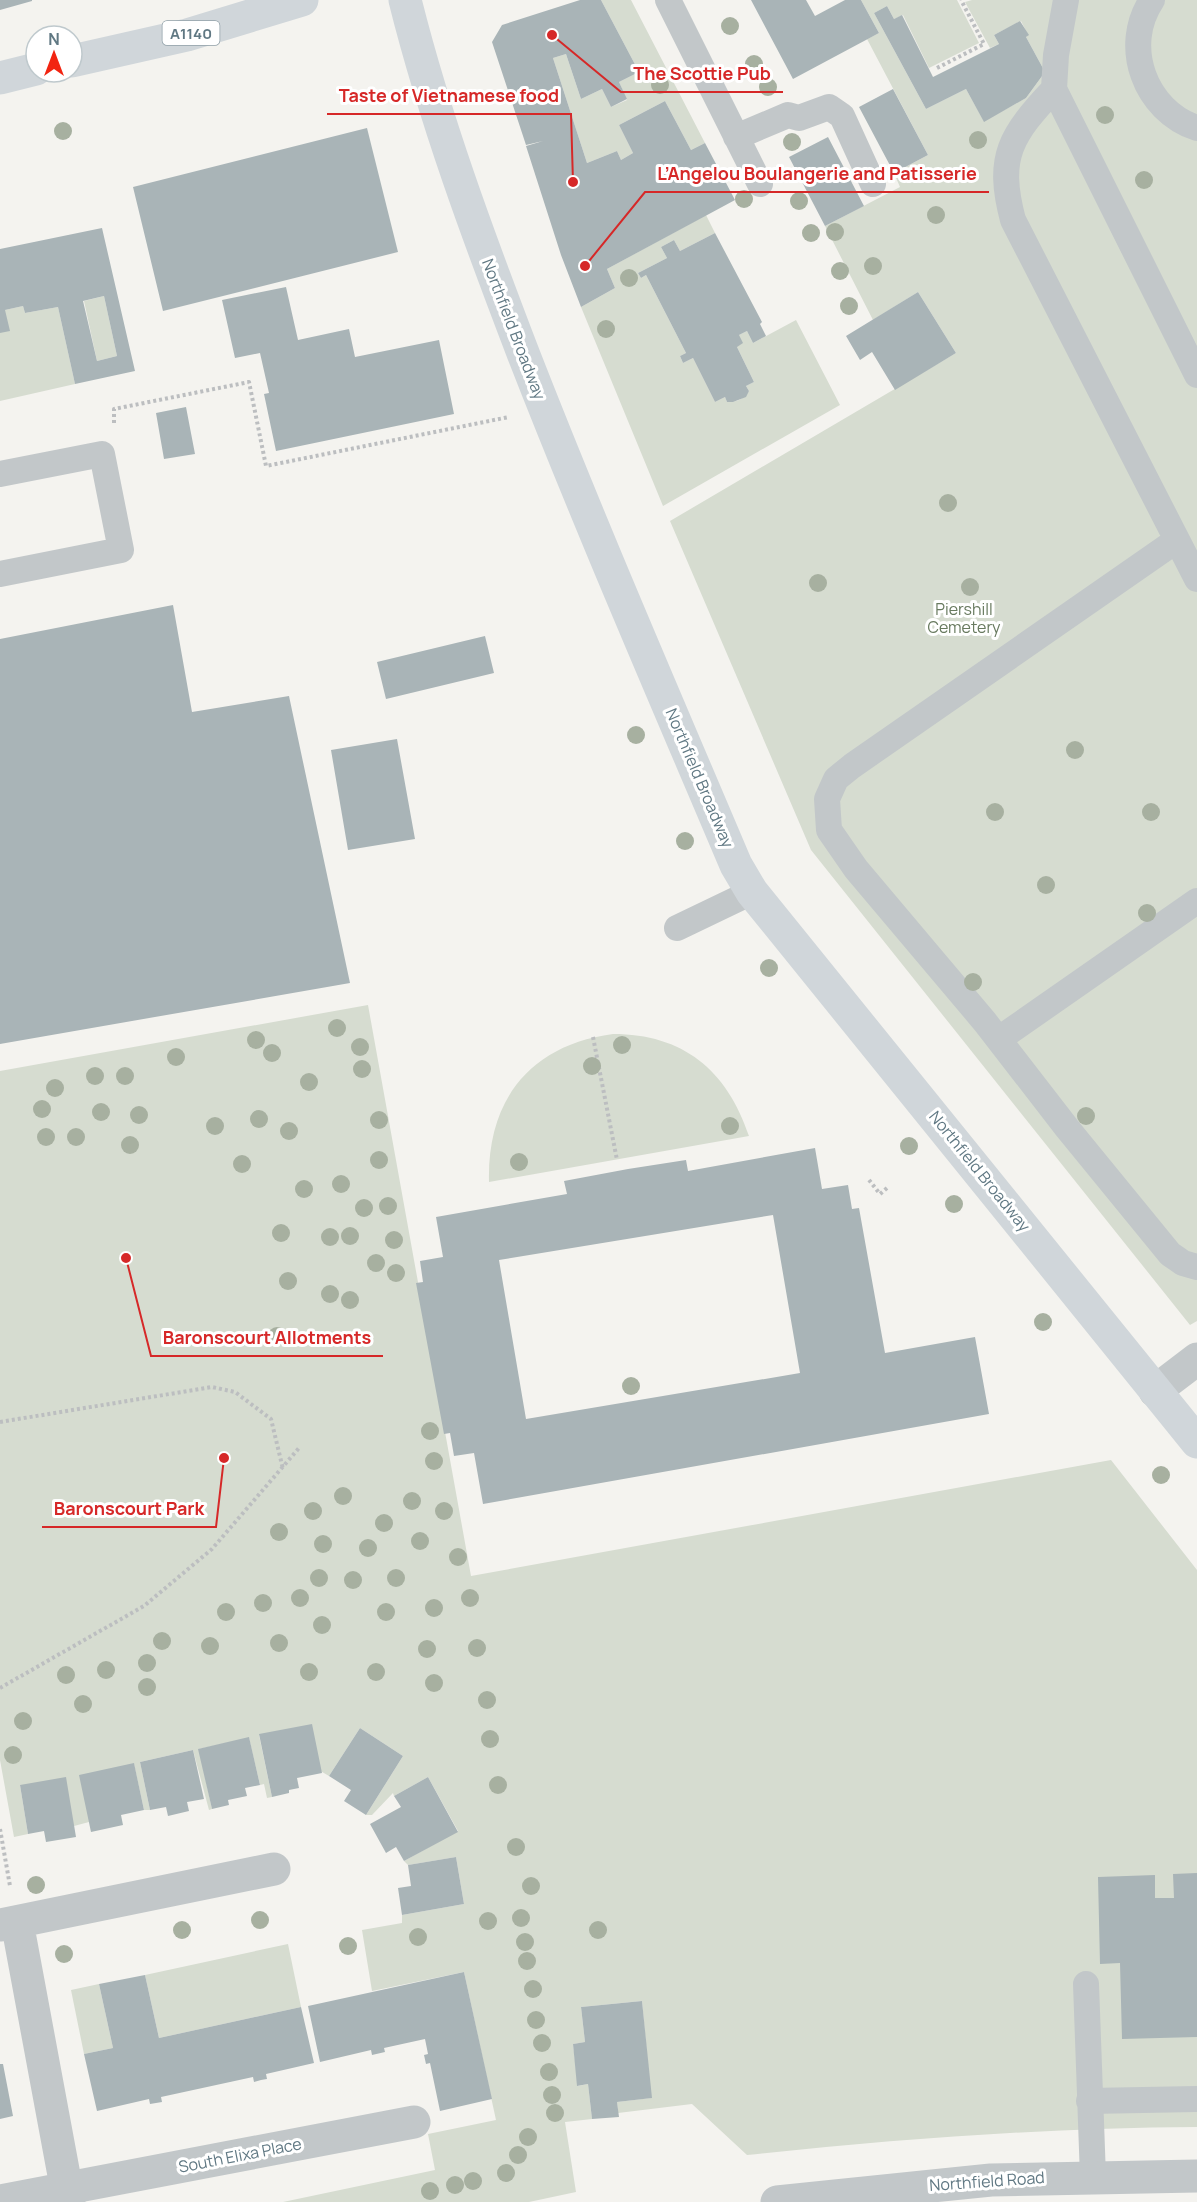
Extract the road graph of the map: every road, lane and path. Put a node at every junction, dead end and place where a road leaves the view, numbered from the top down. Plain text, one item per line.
1 (302, 0) edge
2 (405, 0) edge
3 (668, 0) edge
4 (961, 0) edge
5 (1066, 0) edge
6 (1152, 0) edge
7 (84, 58) edge
8 (937, 68) dead end
9 (24, 72) edge
10 (0, 78) edge
11 (1054, 89) junction
12 (1197, 128) edge
13 (736, 137) junction
14 (760, 184) dead end
15 (873, 184) dead end
16 (1197, 375) edge
17 (545, 410) junction
18 (102, 454) junction
19 (0, 474) edge
20 (1177, 540) junction
21 (0, 574) edge
22 (1197, 579) edge
23 (752, 892) junction
24 (1197, 901) edge
25 (677, 928) dead end
26 (593, 1037) dead end
27 (999, 1040) junction
28 (617, 1160) dead end
29 (870, 1180) dead end
30 (887, 1188) dead end
31 (1197, 1267) edge
32 (1197, 1359) edge
33 (1155, 1391) junction
34 (0, 1422) edge
35 (1197, 1442) edge
36 (299, 1448) dead end
37 (282, 1469) junction
38 (0, 1688) edge
39 (0, 1829) edge
40 (274, 1869) dead end
41 (8, 1924) edge
42 (1086, 1984) dead end
43 (1197, 2098) edge
44 (1089, 2101) junction
45 (414, 2122) dead end
46 (1197, 2176) edge
47 (1092, 2177) junction
48 (68, 2195) edge
49 (0, 2201) edge
50 (777, 2202) edge

1 - 7 street, A1140
2 - 17 street, Northfield Broadway
3 - 13 lane
4 - 8 path
5 - 11 lane
6 - 12 lane
9 - 10 street
11 - 16 lane
11 - 20 lane
13 - 14 lane
13 - 15 lane
17 - 18 path
17 - 23 street, Northfield Broadway
18 - 19 lane
18 - 21 lane
20 - 22 lane
20 - 27 lane
23 - 25 lane
23 - 33 street, Northfield Broadway
24 - 27 lane
26 - 28 path
27 - 31 lane
29 - 30 path
32 - 33 street
33 - 35 street, Northfield Broadway
34 - 37 path
36 - 37 path
37 - 38 path
39 - 41 path
40 - 41 street
41 - 48 street
42 - 44 lane
43 - 44 lane
44 - 47 lane
45 - 48 street, South Elixa Place
46 - 47 street, Northfield Road
47 - 50 street, Northfield Road
48 - 49 street, South Elixa Place

